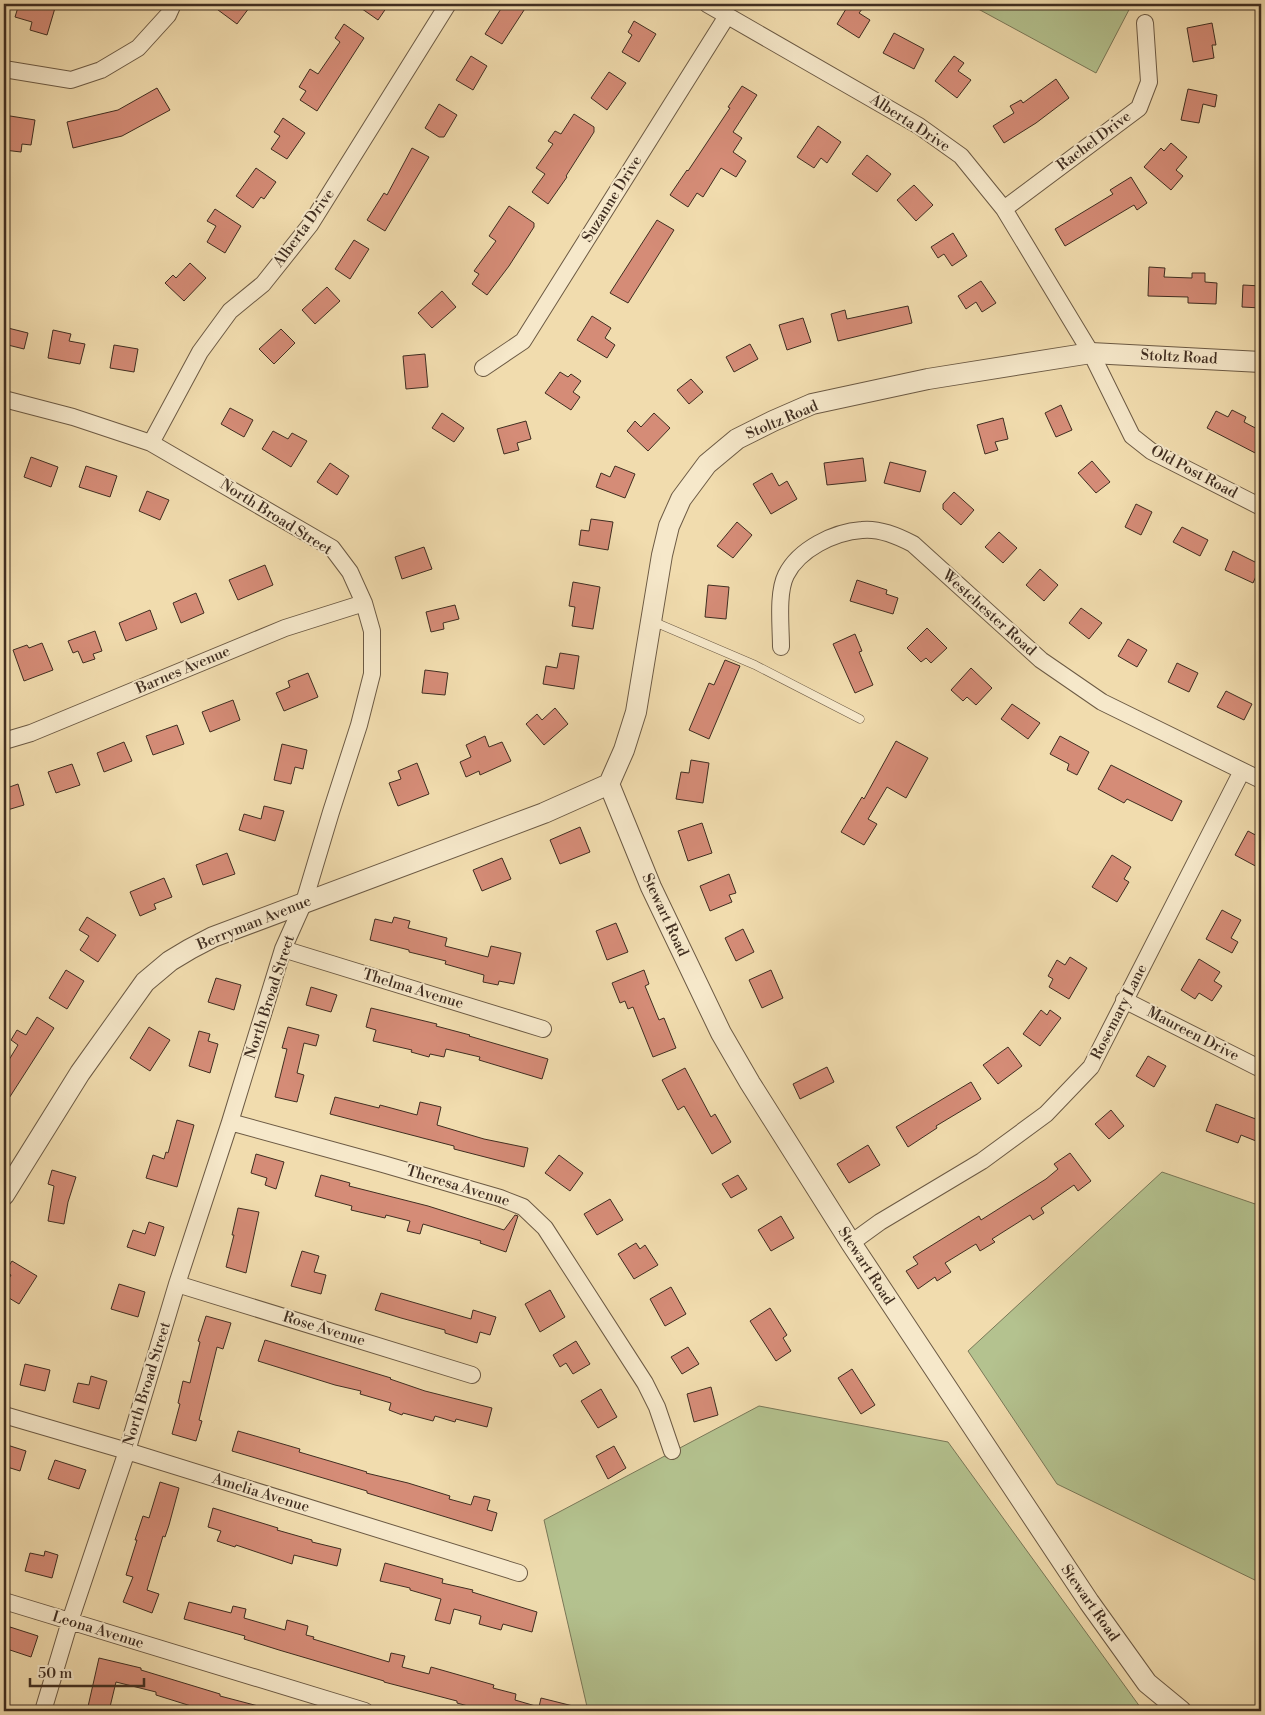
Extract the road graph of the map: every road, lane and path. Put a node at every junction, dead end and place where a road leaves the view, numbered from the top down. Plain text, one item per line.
1 (173, 4) edge
2 (448, 4) edge
3 (706, 4) edge
4 (727, 16) junction
5 (1145, 23) dead end
6 (4, 69) edge
7 (1004, 209) junction
8 (1091, 353) junction
9 (1261, 362) edge
10 (483, 368) dead end
11 (4, 399) edge
12 (151, 443) junction
13 (1261, 507) edge
14 (364, 603) junction
15 (652, 621) junction
16 (781, 647) dead end
17 (860, 719) dead end
18 (4, 741) edge
19 (1242, 771) junction
20 (1261, 780) edge
21 (609, 784) junction
22 (304, 902) junction
23 (283, 949) junction
24 (1124, 1000) junction
25 (543, 1029) dead end
26 (1261, 1069) edge
27 (230, 1122) junction
28 (4, 1195) edge
29 (850, 1243) junction
30 (177, 1284) junction
31 (472, 1375) dead end
32 (4, 1415) edge
33 (128, 1451) junction
34 (672, 1452) dead end
35 (519, 1573) dead end
36 (4, 1601) edge
37 (70, 1621) junction
38 (43, 1711) edge
39 (365, 1711) edge
40 (1181, 1711) edge

1 - 6 street
2 - 12 street, Alberta Drive
3 - 4 street, Alberta Drive
4 - 7 street, Alberta Drive
4 - 10 street, Suzanne Drive
5 - 7 street, Rachel Drive
7 - 8 street, Alberta Drive
8 - 9 street, Stoltz Road
8 - 13 street, Old Post Road
8 - 15 street, Stoltz Road
11 - 12 street, North Broad Street
12 - 14 street, North Broad Street
14 - 18 street, Barnes Avenue
14 - 22 street, North Broad Street
15 - 17 lane
15 - 21 street, Stoltz Road
16 - 19 street, Westchester Road
19 - 20 street, Westchester Road
19 - 24 street, Rosemary Lane
21 - 22 street, Berryman Avenue
21 - 29 street, Stewart Road
22 - 23 street, North Broad Street
22 - 28 street, Berryman Avenue
23 - 25 street, Thelma Avenue
23 - 27 street, North Broad Street
24 - 26 street, Maureen Drive
24 - 29 street, Rosemary Lane
27 - 30 street, North Broad Street
27 - 34 street, Theresa Avenue
29 - 40 street, Stewart Road
30 - 31 street, Rose Avenue
30 - 33 street, North Broad Street
32 - 33 street, Amelia Avenue
33 - 35 street, Amelia Avenue
33 - 37 street, North Broad Street
36 - 37 street, Leona Avenue
37 - 38 street, North Broad Street
37 - 39 street, Leona Avenue

